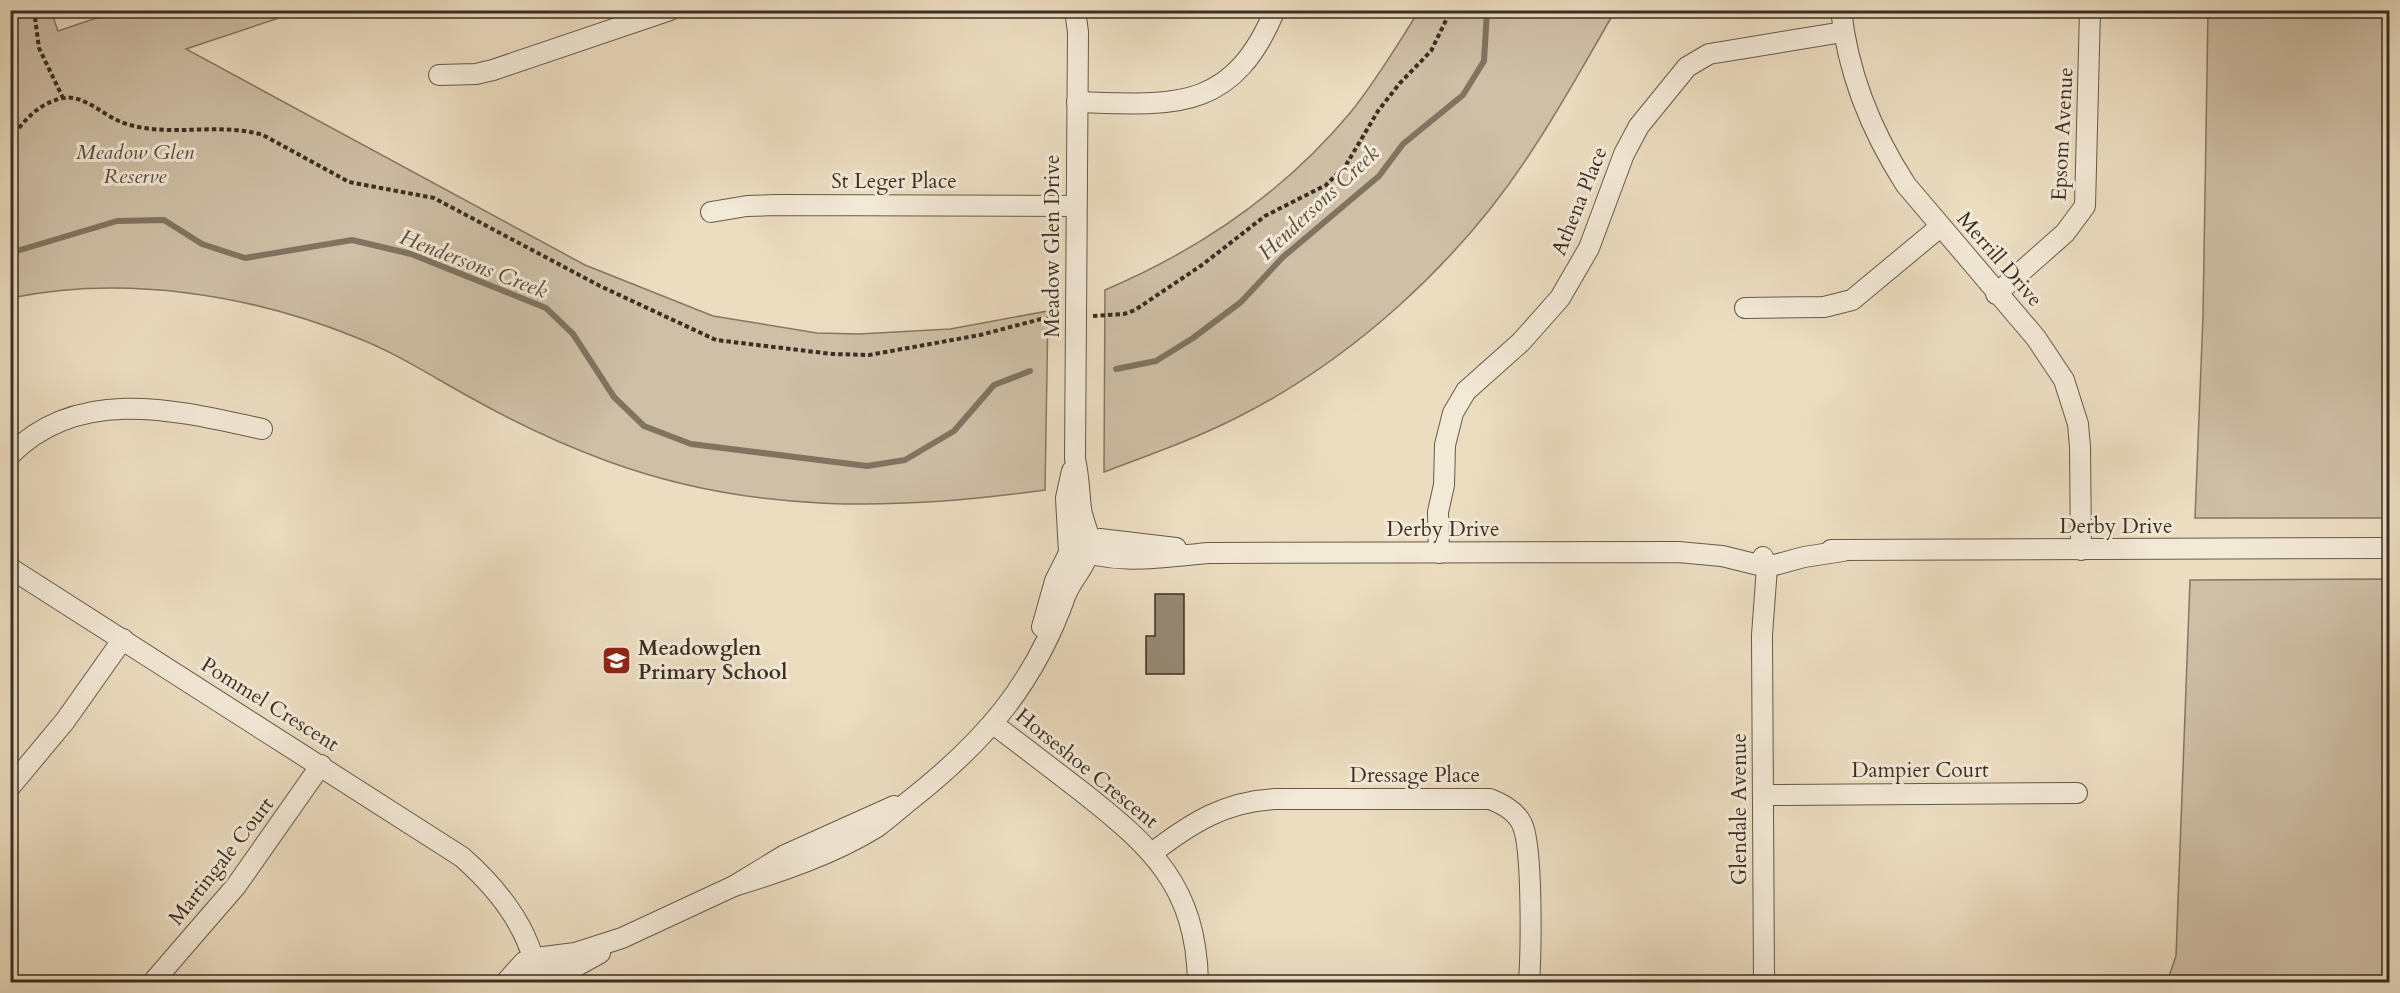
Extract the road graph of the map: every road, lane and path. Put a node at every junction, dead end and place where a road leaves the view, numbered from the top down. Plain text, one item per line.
1 (34, 10) edge
2 (670, 10) edge
3 (1075, 10) edge
4 (1081, 10) edge
5 (1275, 10) edge
6 (1841, 10) edge
7 (2090, 10) edge
8 (1078, 32) junction
9 (1843, 32) junction
10 (439, 75) dead end
11 (63, 98) dead end
12 (1077, 102) junction
13 (1076, 206) junction
14 (711, 212) dead end
15 (1940, 227) junction
16 (1996, 294) junction
17 (1745, 308) dead end
18 (262, 429) dead end
19 (10, 455) edge
20 (1082, 547) junction
21 (2390, 548) edge
22 (2081, 550) junction
23 (1446, 553) junction
24 (1762, 563) junction
25 (10, 568) edge
26 (123, 639) junction
27 (993, 723) junction
28 (321, 765) junction
29 (10, 787) edge
30 (2077, 793) dead end
31 (1763, 795) junction
32 (1152, 853) junction
33 (530, 970) edge
34 (153, 982) edge
35 (506, 982) edge
36 (1198, 982) edge
37 (1528, 982) edge
38 (1764, 982) edge

1 - 11 path
2 - 10 street
3 - 8 street, Meadow Glen Drive
4 - 8 street, Meadow Glen Drive
5 - 12 street
6 - 9 street, Merrill Drive
7 - 16 street, Epsom Avenue
8 - 12 street, Meadow Glen Drive
9 - 15 street, Merrill Drive
9 - 23 street, Athena Place
12 - 13 street, Meadow Glen Drive
13 - 14 street, St Leger Place
13 - 20 street, Meadow Glen Drive
15 - 16 street, Merrill Drive
15 - 17 street
16 - 22 street, Merrill Drive
18 - 19 street
20 - 23 street, Derby Drive
20 - 27 street, Meadow Glen Drive
21 - 22 street, Derby Drive
22 - 24 street, Derby Drive
23 - 24 street, Derby Drive
24 - 31 street, Glendale Avenue
25 - 26 street, Pommel Crescent
26 - 28 street, Pommel Crescent
26 - 29 street
27 - 32 street, Horseshoe Crescent
27 - 33 street, Meadow Glen Drive
28 - 33 street, Pommel Crescent
28 - 34 street, Martingale Court
30 - 31 street, Dampier Court
31 - 38 street, Glendale Avenue
32 - 36 street, Horseshoe Crescent
32 - 37 street, Dressage Place
33 - 35 street

